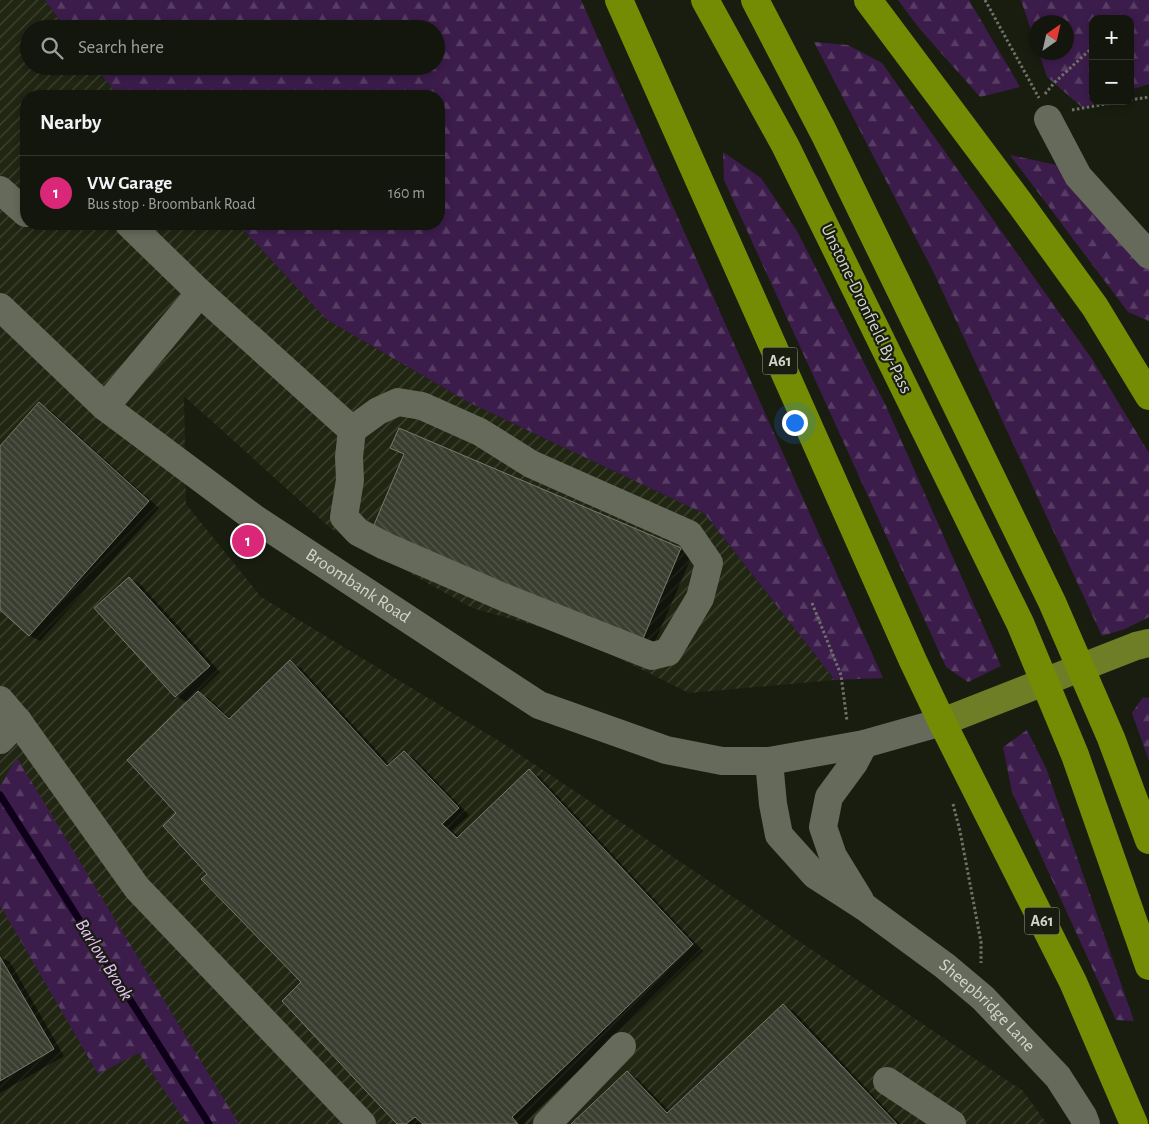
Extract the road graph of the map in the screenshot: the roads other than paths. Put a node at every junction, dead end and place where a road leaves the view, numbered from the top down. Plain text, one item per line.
1 (619, 0) edge
2 (705, 0) edge
3 (755, 0) edge
4 (868, 0) edge
5 (1044, 110) road end
6 (0, 190) edge
7 (20, 208) edge
8 (135, 230) edge
9 (1149, 255) edge
10 (200, 292) junction
11 (0, 307) edge
12 (1149, 396) edge
13 (105, 407) junction
14 (352, 430) junction
15 (1144, 642) edge
16 (0, 700) edge
17 (942, 722) junction
18 (6, 734) edge
19 (858, 746) junction
20 (769, 761) junction
21 (1149, 840) edge
22 (866, 908) junction
23 (1149, 966) edge
24 (622, 1046) dead end
25 (887, 1081) dead end
26 (362, 1124) edge
27 (547, 1124) edge
28 (952, 1124) edge
29 (1086, 1124) edge
30 (1134, 1124) edge

1 - 17 highway, A61
2 - 23 highway, Unstone-Dronfield By-Pass
3 - 21 highway
4 - 12 highway
5 - 9 street
6 - 7 street
8 - 10 street
10 - 13 street
10 - 14 street
11 - 13 street, Broombank Road
13 - 20 street, Broombank Road
14 - 14 street
15 - 17 main road
16 - 18 street
17 - 19 street, Broombank Road
17 - 30 highway, A61
18 - 26 street
19 - 20 street, Broombank Road
19 - 22 street, Sheepbridge Lane
20 - 22 street, Sheepbridge Lane
22 - 29 street, Sheepbridge Lane
24 - 27 street
25 - 28 street

